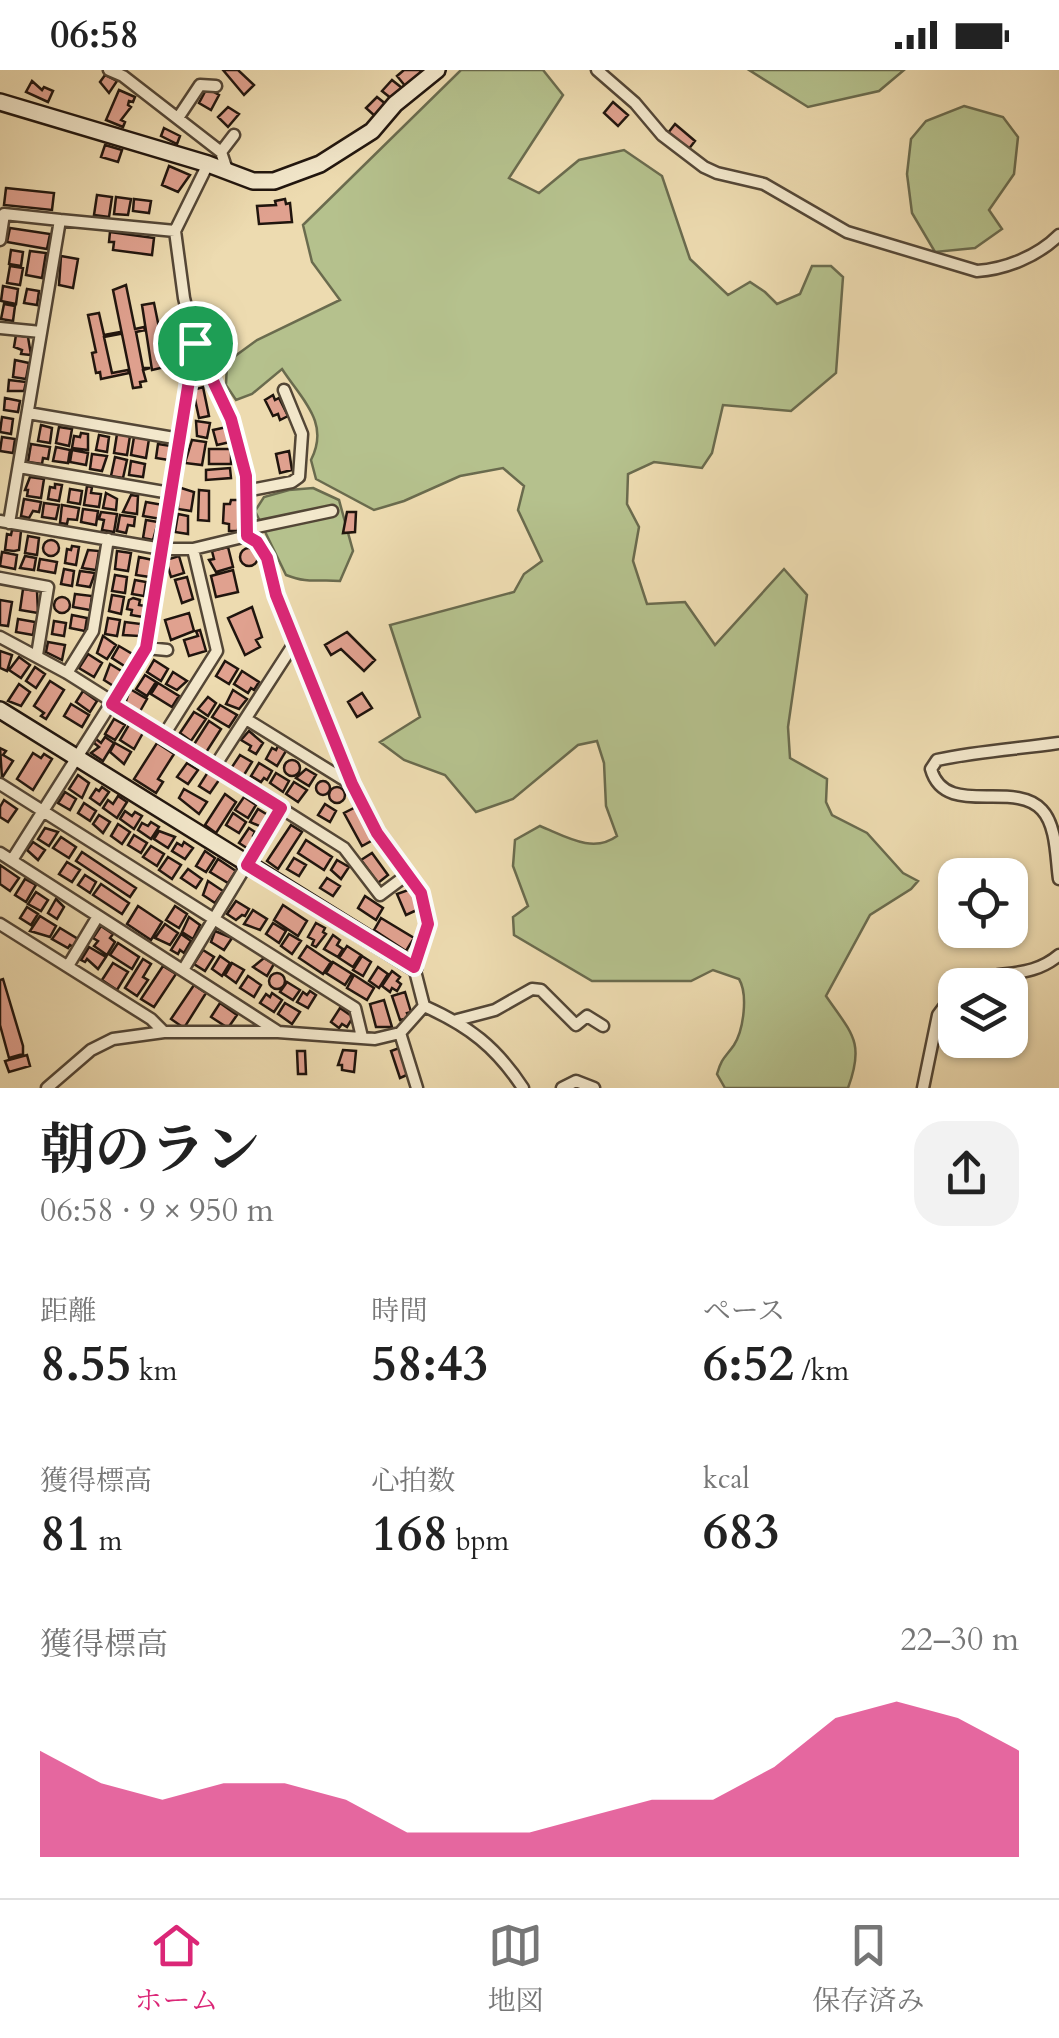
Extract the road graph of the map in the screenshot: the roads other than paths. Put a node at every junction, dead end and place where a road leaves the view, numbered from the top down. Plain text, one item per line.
1 (109, 70) edge
2 (437, 70) edge
3 (596, 70) edge
4 (124, 73) edge
5 (216, 86) dead end
6 (0, 102) edge
7 (178, 118) junction
8 (234, 134) dead end
9 (221, 152) junction
10 (208, 164) junction
11 (228, 170) junction
12 (60, 220) junction
13 (175, 231) junction
14 (1059, 235) edge
15 (0, 240) edge
16 (0, 328) edge
17 (42, 332) junction
18 (195, 343) junction
19 (284, 390) dead end
20 (28, 413) junction
21 (180, 439) junction
22 (19, 467) junction
23 (246, 491) junction
24 (170, 493) junction
25 (332, 511) dead end
26 (5, 522) edge
27 (247, 532) junction
28 (108, 540) junction
29 (162, 549) junction
30 (193, 549) junction
31 (0, 578) edge
32 (0, 637) edge
33 (295, 642) junction
34 (146, 648) junction
35 (168, 650) dead end
36 (37, 655) junction
37 (66, 673) junction
38 (112, 704) junction
39 (0, 710) edge
40 (246, 719) junction
41 (164, 735) junction
42 (1059, 743) edge
43 (77, 758) junction
44 (215, 766) junction
45 (0, 784) edge
46 (352, 784) junction
47 (281, 808) junction
48 (43, 812) junction
49 (0, 853) edge
50 (12, 860) junction
51 (247, 865) junction
52 (408, 874) junction
53 (1059, 879) edge
54 (98, 916) junction
55 (214, 918) junction
56 (0, 924) edge
57 (1059, 956) edge
58 (68, 966) junction
59 (414, 967) junction
60 (184, 970) junction
61 (1028, 974) edge
62 (424, 1006) junction
63 (938, 1014) edge
64 (457, 1020) junction
65 (603, 1026) dead end
66 (164, 1032) junction
67 (278, 1032) junction
68 (400, 1033) junction
69 (362, 1037) junction
70 (47, 1088) edge
71 (417, 1088) edge
72 (523, 1088) edge
73 (562, 1088) edge
74 (594, 1088) edge
75 (923, 1088) edge

1 - 4 street
2 - 11 street
3 - 14 street
4 - 7 street
5 - 7 street
6 - 10 street
7 - 9 street
8 - 9 street
9 - 11 street
10 - 11 street
10 - 13 street
12 - 13 street
12 - 15 street
12 - 17 street
13 - 18 street
16 - 17 street
17 - 20 street
18 - 21 street
18 - 23 street
19 - 23 street
20 - 21 street
20 - 22 street
21 - 24 street
22 - 24 street
22 - 26 street
23 - 27 street
24 - 29 street
25 - 27 street
26 - 28 street
27 - 30 street
27 - 33 street
28 - 29 street
28 - 37 street
29 - 30 street
29 - 34 street
30 - 41 street
31 - 36 street
32 - 36 street
33 - 40 street
33 - 46 street
34 - 35 street
34 - 38 street
36 - 37 street
37 - 38 street
38 - 41 street
38 - 43 street
39 - 43 street
40 - 44 street
40 - 46 street
41 - 44 street
42 - 53 street
43 - 48 street
43 - 51 street
44 - 47 street
45 - 48 street
46 - 52 street
47 - 51 street
47 - 52 street
48 - 50 street
48 - 55 street
49 - 50 street
50 - 54 street
51 - 55 street
51 - 59 street
52 - 59 street
54 - 58 street
54 - 60 street
55 - 60 street
55 - 69 street
56 - 58 street
57 - 61 street
58 - 66 street
59 - 62 street
60 - 67 street
62 - 64 street
62 - 68 street
63 - 75 street
64 - 65 street
64 - 72 street
66 - 67 street
66 - 70 street
67 - 69 street
68 - 69 street
68 - 71 street
73 - 74 street

